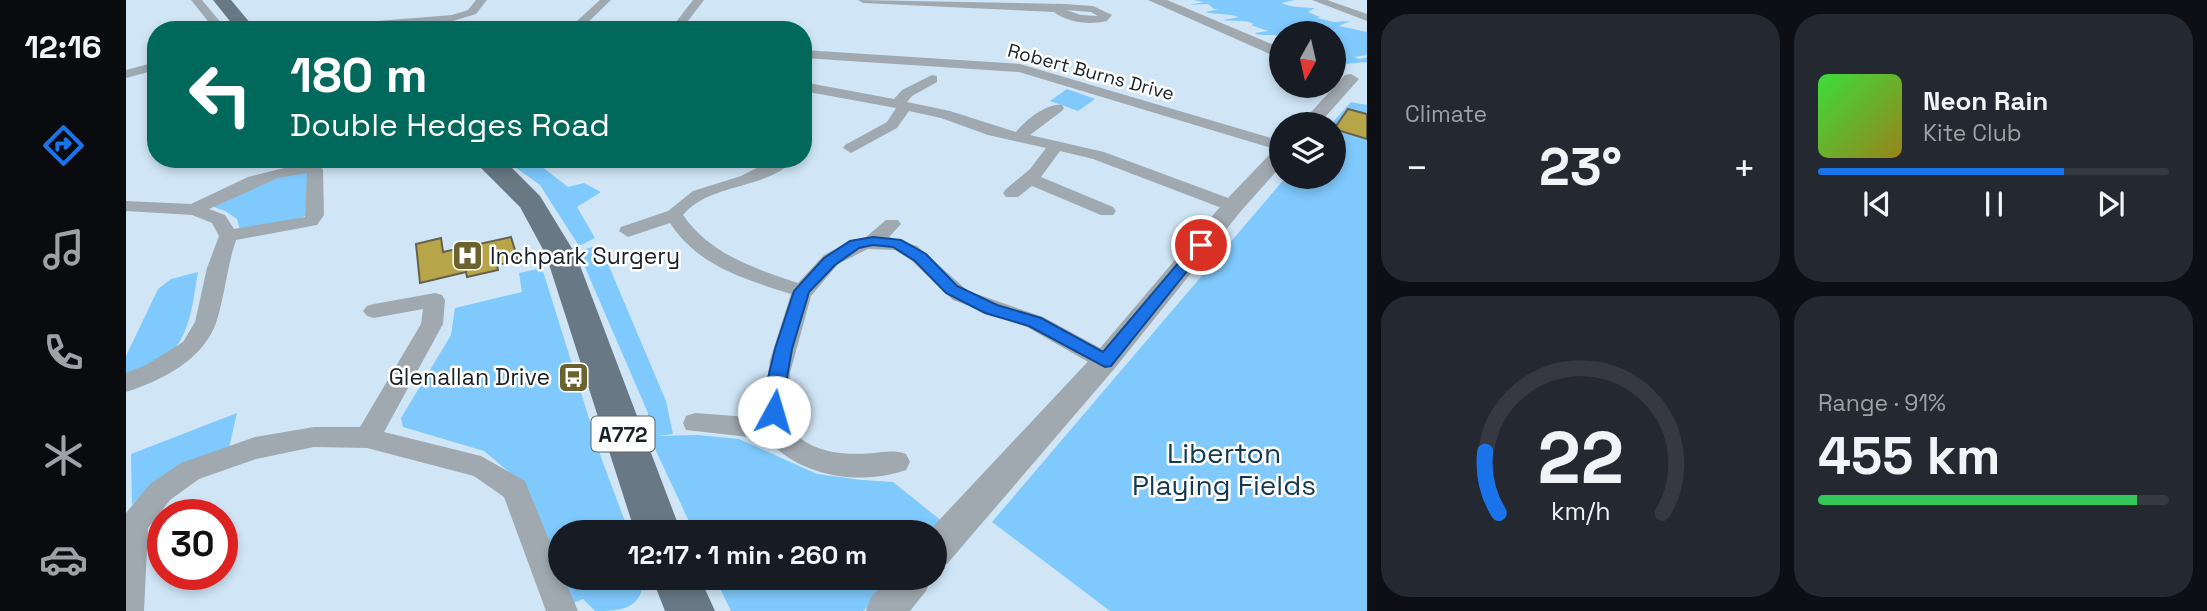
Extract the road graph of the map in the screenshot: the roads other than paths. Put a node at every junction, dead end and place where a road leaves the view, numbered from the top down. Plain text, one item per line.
1 (196, 0) edge
2 (222, 0) edge
3 (482, 0) edge
4 (606, 0) edge
5 (699, 0) edge
6 (863, 0) edge
7 (1155, 0) edge
8 (1317, 0) edge
9 (1007, 3) edge
10 (1059, 9) dead end
11 (1367, 18) edge
12 (213, 21) edge
13 (240, 21) edge
14 (418, 21) edge
15 (582, 21) edge
16 (683, 21) edge
17 (1269, 49) edge
18 (812, 55) edge
19 (147, 68) edge
20 (126, 74) edge
21 (932, 79) dead end
22 (1350, 79) edge
23 (812, 89) edge
24 (901, 105) junction
25 (1057, 108) dead end
26 (1320, 112) edge
27 (1020, 139) junction
28 (1269, 142) edge
29 (1054, 147) junction
30 (851, 148) dead end
31 (1269, 167) edge
32 (296, 168) edge
33 (311, 168) edge
34 (496, 168) edge
35 (769, 168) edge
36 (1031, 179) junction
37 (1012, 193) dead end
38 (126, 206) edge
39 (1233, 206) junction
40 (194, 210) junction
41 (1107, 211) dead end
42 (674, 215) junction
43 (892, 224) dead end
44 (628, 230) dead end
45 (228, 236) junction
46 (873, 241) junction
47 (802, 291) junction
48 (374, 312) dead end
49 (1105, 361) junction
50 (126, 383) edge
51 (695, 423) dead end
52 (774, 429) junction
53 (367, 438) junction
54 (897, 462) dead end
55 (654, 520) edge
56 (947, 537) edge
57 (903, 590) edge
58 (128, 602) edge
59 (562, 611) edge
60 (885, 611) edge

1 - 12 street
2 - 13 main road
3 - 14 street
4 - 15 street
5 - 16 street
6 - 9 street
7 - 17 street
8 - 11 street
9 - 10 street
18 - 28 street, Robert Burns Drive
19 - 20 street
21 - 24 street
22 - 26 street
23 - 24 street
24 - 27 street
24 - 30 street
25 - 27 street
27 - 29 street
29 - 36 street
29 - 39 street
31 - 39 street
32 - 40 street
33 - 45 street
34 - 55 main road, A772
35 - 42 street
36 - 37 street
36 - 41 street
38 - 40 street
39 - 49 street
40 - 45 street
42 - 44 street
42 - 47 street
43 - 46 street
45 - 50 street
46 - 47 street
46 - 49 street
47 - 52 street
48 - 53 street
49 - 56 street
51 - 52 street
52 - 54 street
53 - 58 street
53 - 59 street
57 - 60 street

